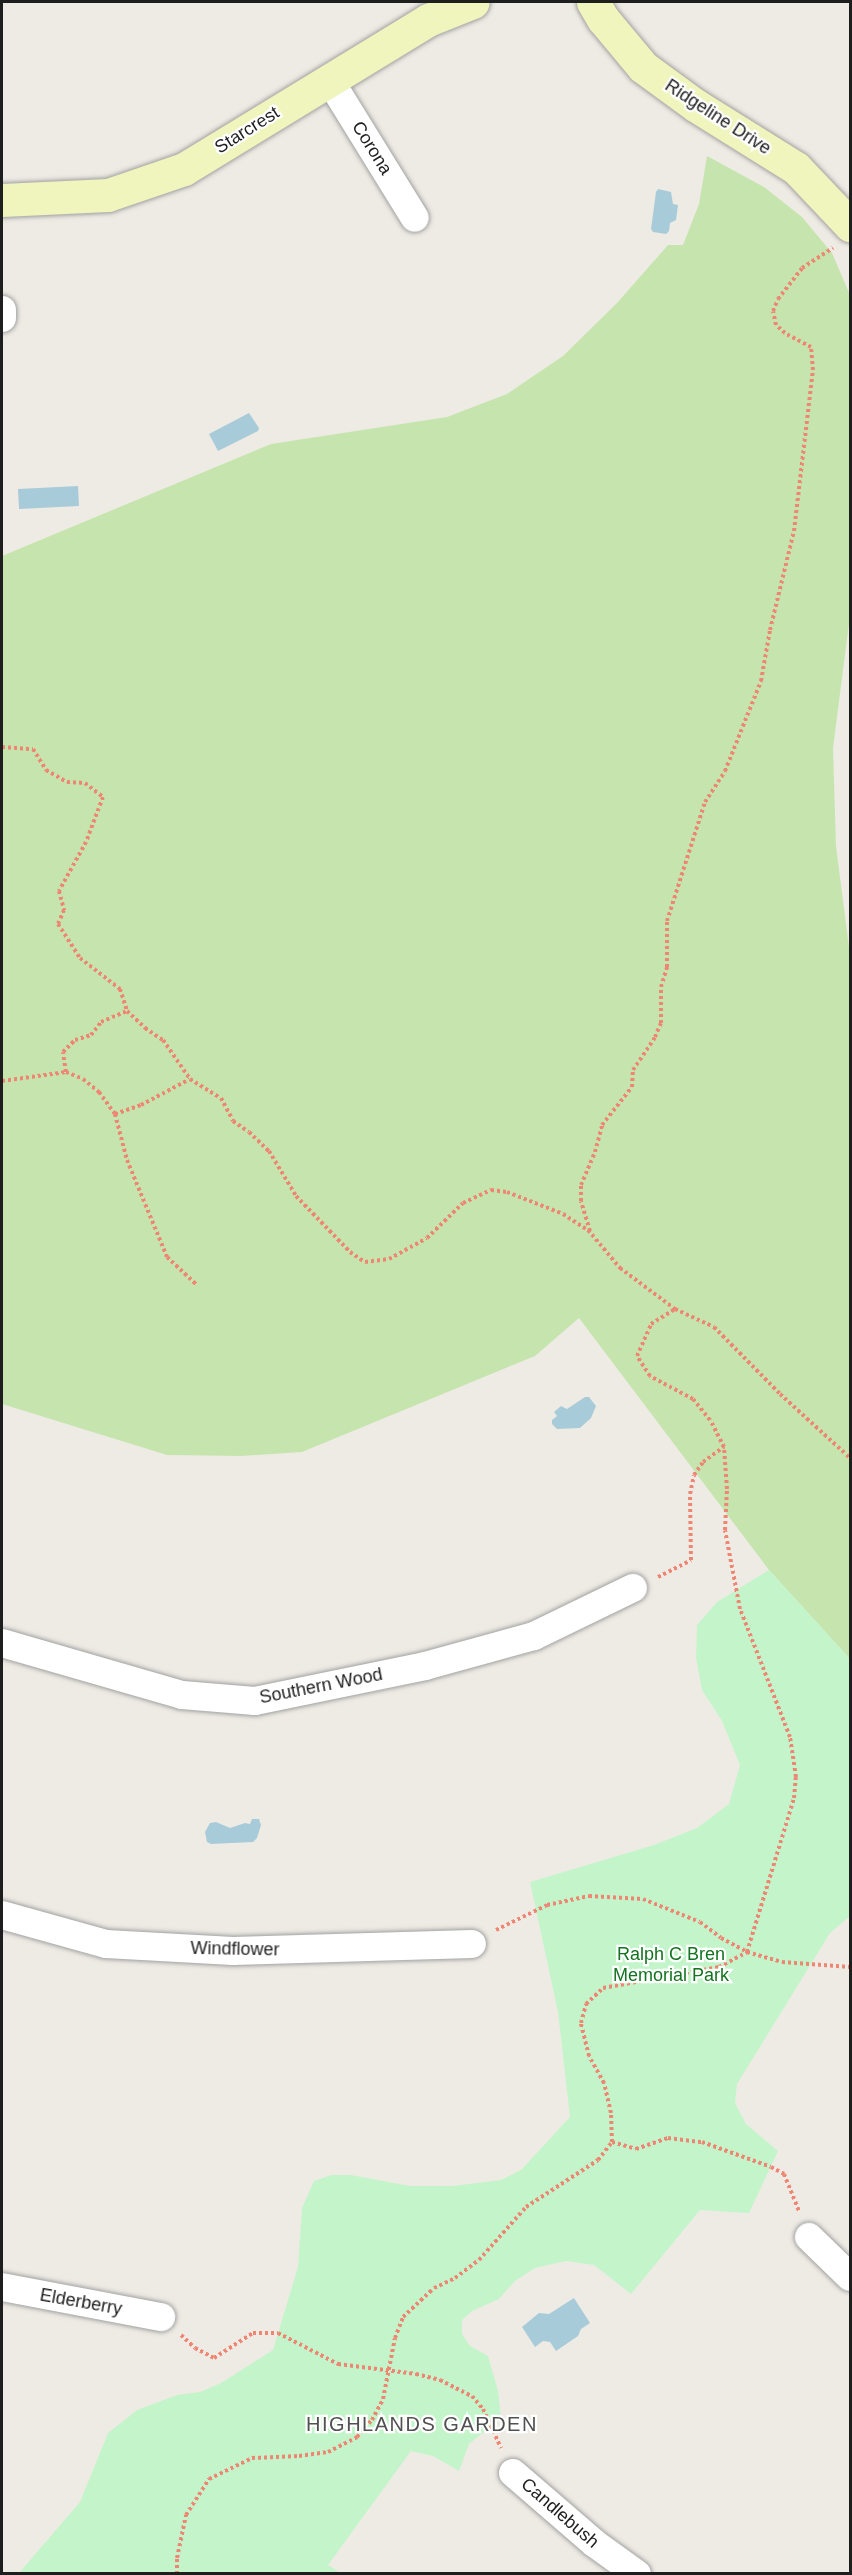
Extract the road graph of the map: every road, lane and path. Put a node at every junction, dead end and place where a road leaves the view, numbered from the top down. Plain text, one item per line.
1 (473, 2) edge
2 (592, 2) edge
3 (329, 79) junction
4 (2, 208) edge
5 (415, 218) dead end
6 (842, 236) edge
7 (2, 310) edge
8 (2, 318) edge
9 (2, 747) edge
10 (127, 1011) junction
11 (66, 1072) junction
12 (190, 1079) junction
13 (2, 1081) edge
14 (115, 1114) junction
15 (590, 1233) junction
16 (198, 1286) dead end
17 (675, 1309) junction
18 (723, 1447) junction
19 (850, 1458) edge
20 (633, 1588) joint
21 (2, 1643) edge
22 (2, 1915) edge
23 (472, 1944) joint
24 (747, 1952) junction
25 (850, 1967) edge
26 (612, 2142) junction
27 (809, 2236) joint
28 (850, 2277) edge
29 (2, 2287) edge
30 (161, 2316) joint
31 (389, 2370) junction
32 (513, 2473) joint
33 (177, 2574) edge
34 (637, 2574) edge

1 - 3 street, Starcrest
2 - 6 street, Ridgeline Drive
3 - 4 street, Starcrest
3 - 5 street, Corona
6 - 15 path
7 - 8 street
9 - 10 path
10 - 11 path
10 - 12 path
11 - 13 path
11 - 14 path
12 - 14 path
12 - 15 path
14 - 16 path
15 - 17 path
17 - 18 path
17 - 19 path
18 - 20 path
18 - 24 path
20 - 21 street, Southern Wood
22 - 23 street, Windflower
23 - 24 path
24 - 25 path
24 - 26 path
26 - 27 path
26 - 31 path
27 - 28 street
29 - 30 street, Elderberry
30 - 31 path
31 - 32 path
31 - 33 path
32 - 34 street, Candlebush

